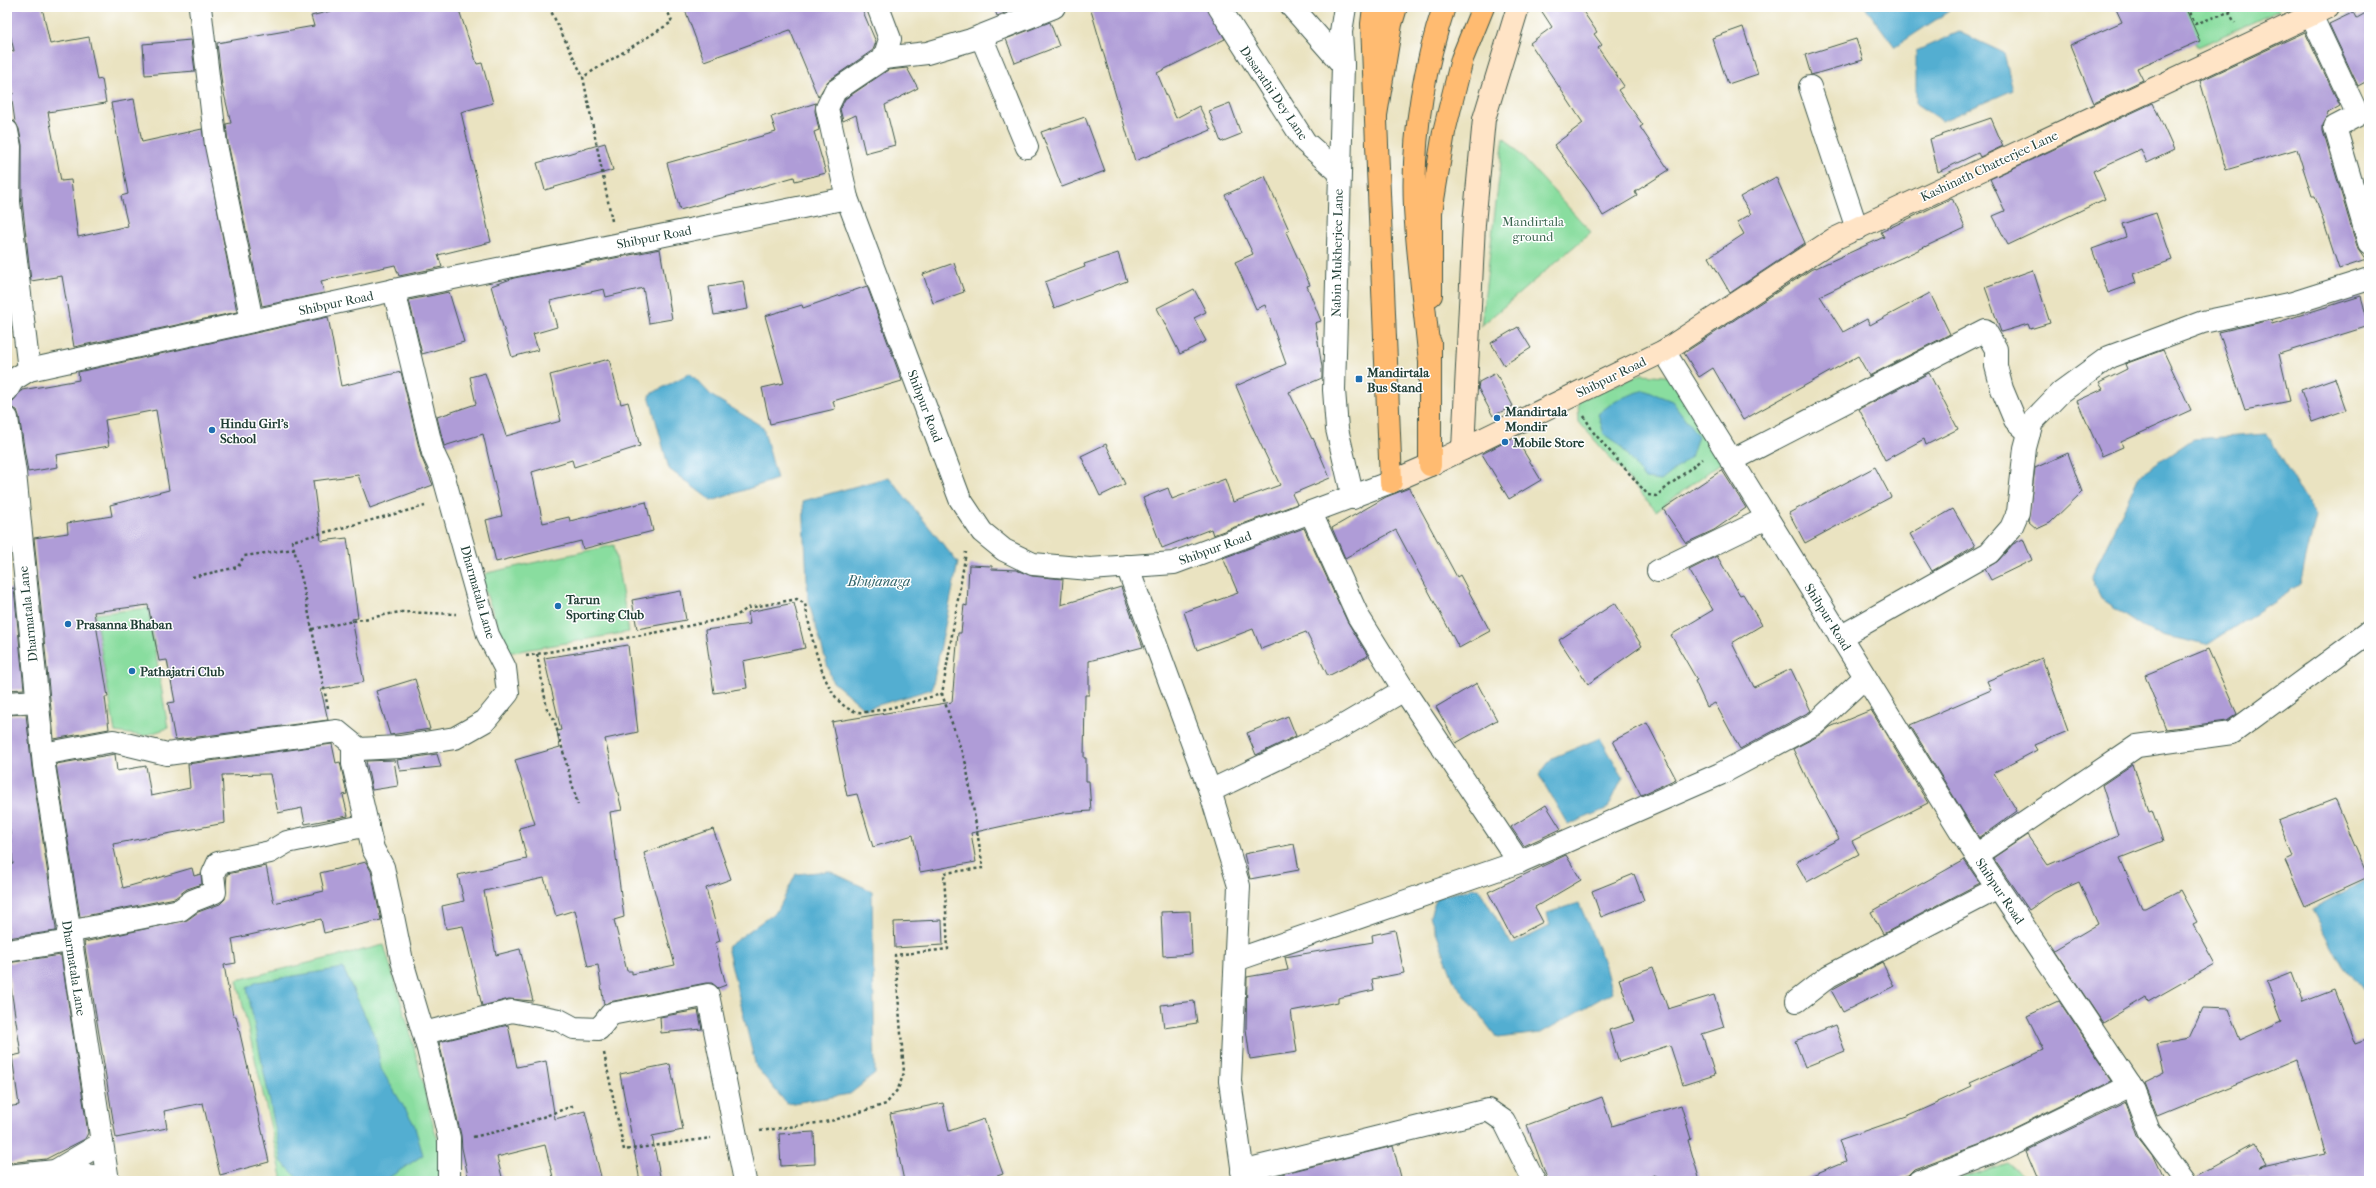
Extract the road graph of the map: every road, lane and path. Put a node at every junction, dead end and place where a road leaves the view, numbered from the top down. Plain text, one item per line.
1 (200, 7) edge
2 (549, 7) edge
3 (666, 7) edge
4 (878, 7) edge
5 (1054, 7) edge
6 (1219, 7) edge
7 (1292, 7) edge
8 (1345, 7) edge
9 (1374, 7) edge
10 (1396, 7) edge
11 (1444, 7) edge
12 (1483, 7) edge
13 (1518, 7) edge
14 (2188, 7) edge
15 (2243, 7) edge
16 (2323, 9) edge
17 (981, 36) junction
18 (884, 58) junction
19 (1343, 65) junction
20 (583, 77) junction
21 (1810, 87) dead end
22 (1376, 115) junction
23 (7, 131) edge
24 (1027, 147) dead end
25 (1339, 172) junction
26 (847, 198) junction
27 (1856, 228) junction
28 (2369, 242) edge
29 (617, 244) junction
30 (2369, 279) edge
31 (394, 290) junction
32 (252, 321) junction
33 (1664, 351) junction
34 (1430, 362) junction
35 (29, 370) junction
36 (1592, 386) junction
37 (7, 390) edge
38 (7, 418) edge
39 (2029, 433) junction
40 (1463, 449) junction
41 (1726, 452) junction
42 (1430, 465) junction
43 (11, 471) edge
44 (1391, 482) junction
45 (1353, 498) junction
46 (451, 499) junction
47 (1311, 513) junction
48 (1766, 518) junction
49 (982, 532) junction
50 (294, 549) junction
51 (1127, 566) junction
52 (1658, 571) dead end
53 (192, 577) dead end
54 (482, 615) junction
55 (312, 629) junction
56 (2369, 632) edge
57 (1840, 637) junction
58 (537, 654) junction
59 (505, 668) junction
60 (1865, 678) junction
61 (1404, 690) junction
62 (942, 694) junction
63 (37, 701) junction
64 (7, 703) edge
65 (333, 732) junction
66 (353, 745) junction
67 (42, 754) junction
68 (1210, 791) junction
69 (578, 805) dead end
70 (368, 825) junction
71 (1976, 855) junction
72 (1519, 862) junction
73 (1998, 888) junction
74 (69, 936) junction
75 (7, 951) edge
76 (1236, 960) junction
77 (1797, 1001) dead end
78 (599, 1029) junction
79 (424, 1033) junction
80 (2130, 1085) junction
81 (575, 1104) dead end
82 (736, 1134) junction
83 (102, 1143) junction
84 (450, 1144) junction
85 (55, 1171) junction
86 (7, 1176) edge
87 (1243, 1176) edge
88 (107, 1179) edge
89 (449, 1181) edge
90 (745, 1181) edge
91 (1534, 1181) edge
92 (1919, 1181) edge
93 (2186, 1181) edge

1 - 32 street
2 - 20 path
3 - 20 path
4 - 18 street
5 - 17 street
6 - 25 street, Dasarathi Dey Lane
7 - 19 street
8 - 19 street, Nabin Mukherjee Lane
9 - 22 main road
10 - 22 main road
11 - 34 main road
12 - 34 main road
13 - 40 street
14 - 15 path
16 - 27 street, Kashinath Chatterjee Lane
16 - 28 street
17 - 18 street
17 - 24 street
18 - 26 street
19 - 25 street, Nabin Mukherjee Lane
20 - 29 path
21 - 27 street
22 - 44 main road
23 - 35 street
25 - 45 street, Nabin Mukherjee Lane
26 - 29 street, Shibpur Road
26 - 49 street, Shibpur Road
27 - 33 street, Kashinath Chatterjee Lane
29 - 31 street, Shibpur Road
30 - 39 street
31 - 32 street, Shibpur Road
31 - 46 street, Dharmatala Lane
32 - 35 street, Shibpur Road
33 - 36 street, Shibpur Road
33 - 41 street, Shibpur Road
34 - 42 main road
35 - 37 street, Shibpur Road
36 - 40 street, Shibpur Road
36 - 41 path
38 - 43 street, Dharmatala Lane
39 - 41 street
39 - 57 street
40 - 42 street, Shibpur Road
41 - 48 street, Shibpur Road
42 - 44 street, Shibpur Road
43 - 63 street, Dharmatala Lane
44 - 45 street, Shibpur Road
45 - 47 street, Shibpur Road
46 - 50 path
46 - 54 street, Dharmatala Lane
47 - 51 street, Shibpur Road
47 - 61 street
48 - 52 street
48 - 57 street, Shibpur Road
49 - 51 street, Shibpur Road
49 - 62 path
50 - 53 path
50 - 55 path
51 - 68 street
54 - 55 path
54 - 59 street, Dharmatala Lane
55 - 65 path
56 - 71 street
57 - 60 street, Shibpur Road
58 - 59 path
58 - 62 path
58 - 69 path
59 - 66 street, Dharmatala Lane
60 - 71 street, Shibpur Road
60 - 72 street
61 - 68 street
61 - 72 street
62 - 82 path
63 - 64 street
63 - 67 street, Dharmatala Lane
65 - 66 street
65 - 67 street
66 - 70 street
67 - 74 street, Dharmatala Lane
68 - 76 street
70 - 74 street
70 - 79 street
71 - 73 street, Shibpur Road
72 - 76 street
73 - 77 street
73 - 80 street, Shibpur Road
74 - 75 street
74 - 83 street, Dharmatala Lane
76 - 87 street
78 - 79 street
78 - 82 path
78 - 82 street
79 - 84 street
80 - 92 street
80 - 93 street, Shibpur Road
81 - 84 path
82 - 90 street
83 - 85 street
83 - 88 street, Dharmatala Lane
84 - 89 street
85 - 86 street
85 - 88 street
87 - 91 street

